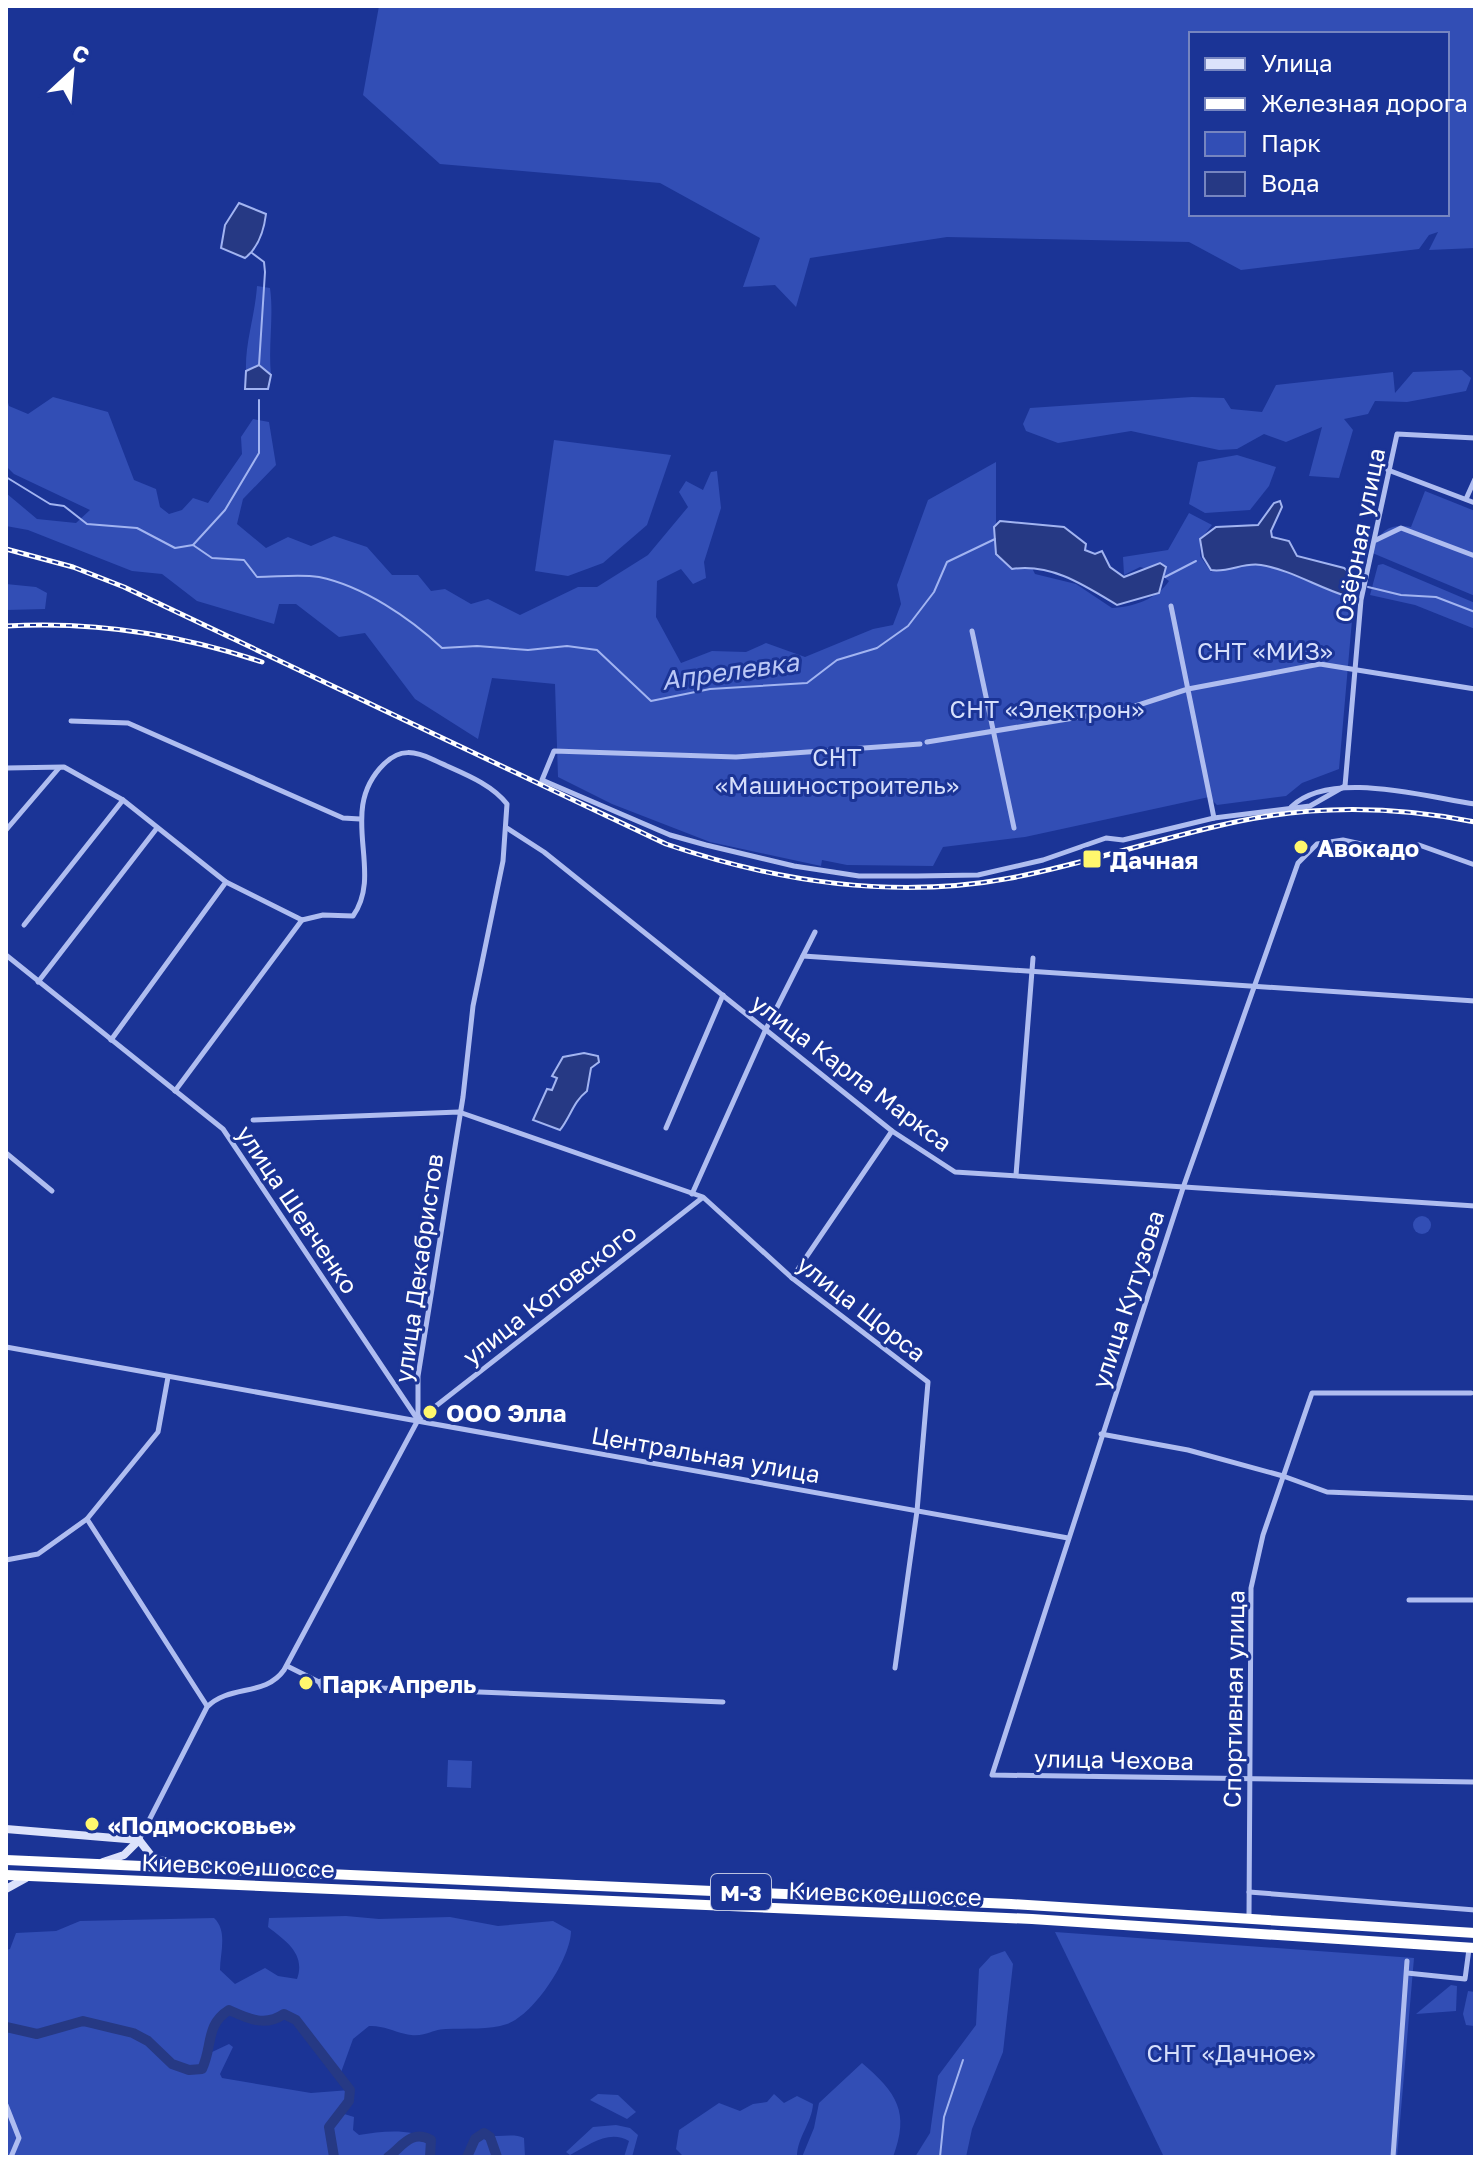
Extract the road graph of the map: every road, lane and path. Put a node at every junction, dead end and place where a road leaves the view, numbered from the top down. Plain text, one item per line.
1 (1475, 438) edge
2 (1388, 470) junction
3 (1475, 479) edge
4 (1466, 499) junction
5 (1475, 503) edge
6 (1375, 541) junction
7 (1475, 556) edge
8 (1171, 606) dead end
9 (972, 631) dead end
10 (1353, 671) junction
11 (1188, 689) junction
12 (1475, 689) edge
13 (71, 721) dead end
14 (991, 731) junction
15 (927, 742) dead end
16 (920, 744) dead end
17 (60, 767) junction
18 (6, 768) edge
19 (1345, 786) junction
20 (123, 800) junction
21 (1475, 804) edge
22 (1289, 809) junction
23 (1214, 818) junction
24 (360, 819) junction
25 (507, 827) junction
26 (157, 828) junction
27 (1014, 828) dead end
28 (6, 830) edge
29 (1475, 865) edge
30 (226, 882) junction
31 (302, 920) junction
32 (24, 925) dead end
33 (815, 932) dead end
34 (6, 955) edge
35 (803, 956) junction
36 (1033, 958) dead end
37 (1031, 973) junction
38 (38, 982) junction
39 (1252, 986) junction
40 (723, 995) junction
41 (1475, 1001) edge
42 (765, 1031) junction
43 (111, 1040) junction
44 (175, 1091) junction
45 (459, 1112) junction
46 (253, 1120) dead end
47 (666, 1128) dead end
48 (892, 1131) junction
49 (6, 1153) edge
50 (1016, 1175) junction
51 (1184, 1185) junction
52 (52, 1191) dead end
53 (692, 1194) junction
54 (703, 1197) junction
55 (1475, 1206) edge
56 (792, 1278) junction
57 (6, 1347) edge
58 (168, 1377) junction
59 (1471, 1393) dead end
60 (418, 1420) junction
61 (1101, 1434) junction
62 (1283, 1476) junction
63 (1475, 1498) edge
64 (917, 1511) junction
65 (87, 1519) junction
66 (1068, 1538) junction
67 (6, 1560) edge
68 (1409, 1600) dead end
69 (1475, 1600) edge
70 (287, 1666) junction
71 (895, 1668) dead end
72 (723, 1702) dead end
73 (207, 1707) junction
74 (992, 1775) joint
75 (1248, 1780) junction
76 (1475, 1782) edge
77 (6, 1829) edge
78 (126, 1839) junction
79 (139, 1840) junction
80 (130, 1850) junction
81 (6, 1860) edge
82 (91, 1864) junction
83 (188, 1867) junction
84 (6, 1875) edge
85 (31, 1876) junction
86 (6, 1889) edge
87 (1249, 1892) junction
88 (1475, 1910) edge
89 (1249, 1918) junction
90 (1475, 1933) edge
91 (1472, 1948) edge
92 (1407, 1961) dead end
93 (1407, 1973) junction
94 (6, 2105) edge
95 (11, 2157) edge
96 (1393, 2157) edge

1 - 2 street, Озёрная улица
2 - 4 street
2 - 6 street, Озёрная улица
3 - 4 street
4 - 5 street
6 - 7 street
6 - 10 street, Озёрная улица
8 - 11 street
9 - 14 street
10 - 11 street
10 - 12 street
10 - 19 street, Озёрная улица
11 - 14 street
11 - 23 street
13 - 24 street
14 - 15 street
14 - 27 street
16 - 23 street
17 - 18 street
17 - 20 street
17 - 28 street
19 - 21 street
19 - 22 street
19 - 22 street
20 - 26 street
20 - 32 street
22 - 23 street
24 - 25 street, улица Декабристов
24 - 31 street
25 - 40 street, улица Карла Маркса
25 - 45 street, улица Декабристов
26 - 30 street
26 - 38 street
29 - 39 street, улица Кутузова
30 - 31 street
30 - 43 street
31 - 44 street
33 - 35 street
34 - 38 street, улица Шевченко
35 - 37 street
35 - 42 street
36 - 37 street
37 - 39 street
37 - 50 street
38 - 43 street, улица Шевченко
39 - 41 street
39 - 51 street, улица Кутузова
40 - 42 street, улица Карла Маркса
40 - 47 street
42 - 48 street, улица Карла Маркса
42 - 53 street
43 - 44 street, улица Шевченко
44 - 60 street, улица Шевченко
45 - 46 street
45 - 53 street
45 - 60 street, улица Декабристов
48 - 50 street, улица Карла Маркса
48 - 56 street
49 - 52 street
50 - 51 street, улица Карла Маркса
51 - 55 street, улица Карла Маркса
51 - 61 street, улица Кутузова
53 - 54 street
54 - 56 street, улица Щорса
54 - 60 street, улица Котовского
56 - 64 street, улица Щорса
57 - 58 street, Центральная улица
58 - 60 street, Центральная улица
58 - 65 street
59 - 62 street, Спортивная улица
60 - 64 street, Центральная улица
60 - 70 street, улица Декабристов
61 - 62 street
61 - 66 street, улица Кутузова
62 - 63 street
62 - 75 street, Спортивная улица
64 - 66 street, Центральная улица
64 - 71 street, улица Щорса
65 - 67 street
65 - 73 street
66 - 74 street, улица Кутузова
68 - 69 street
70 - 72 street
70 - 73 street, улица Декабристов
73 - 79 street
74 - 75 street, улица Чехова
75 - 76 street, улица Чехова
75 - 87 street, Спортивная улица
77 - 78 street
78 - 79 street
78 - 80 street
79 - 80 street
79 - 83 street
80 - 82 street
81 - 82 highway, Киевское шоссе / М-3
82 - 83 highway, Киевское шоссе / М-3
83 - 89 highway, Киевское шоссе / М-3
84 - 85 highway, Киевское шоссе / М-3
85 - 86 street
85 - 91 highway, Киевское шоссе / М-3
87 - 88 street
87 - 89 street, Спортивная улица
89 - 90 highway, Киевское шоссе / М-3
91 - 93 street
92 - 93 street
93 - 96 street
94 - 95 street

